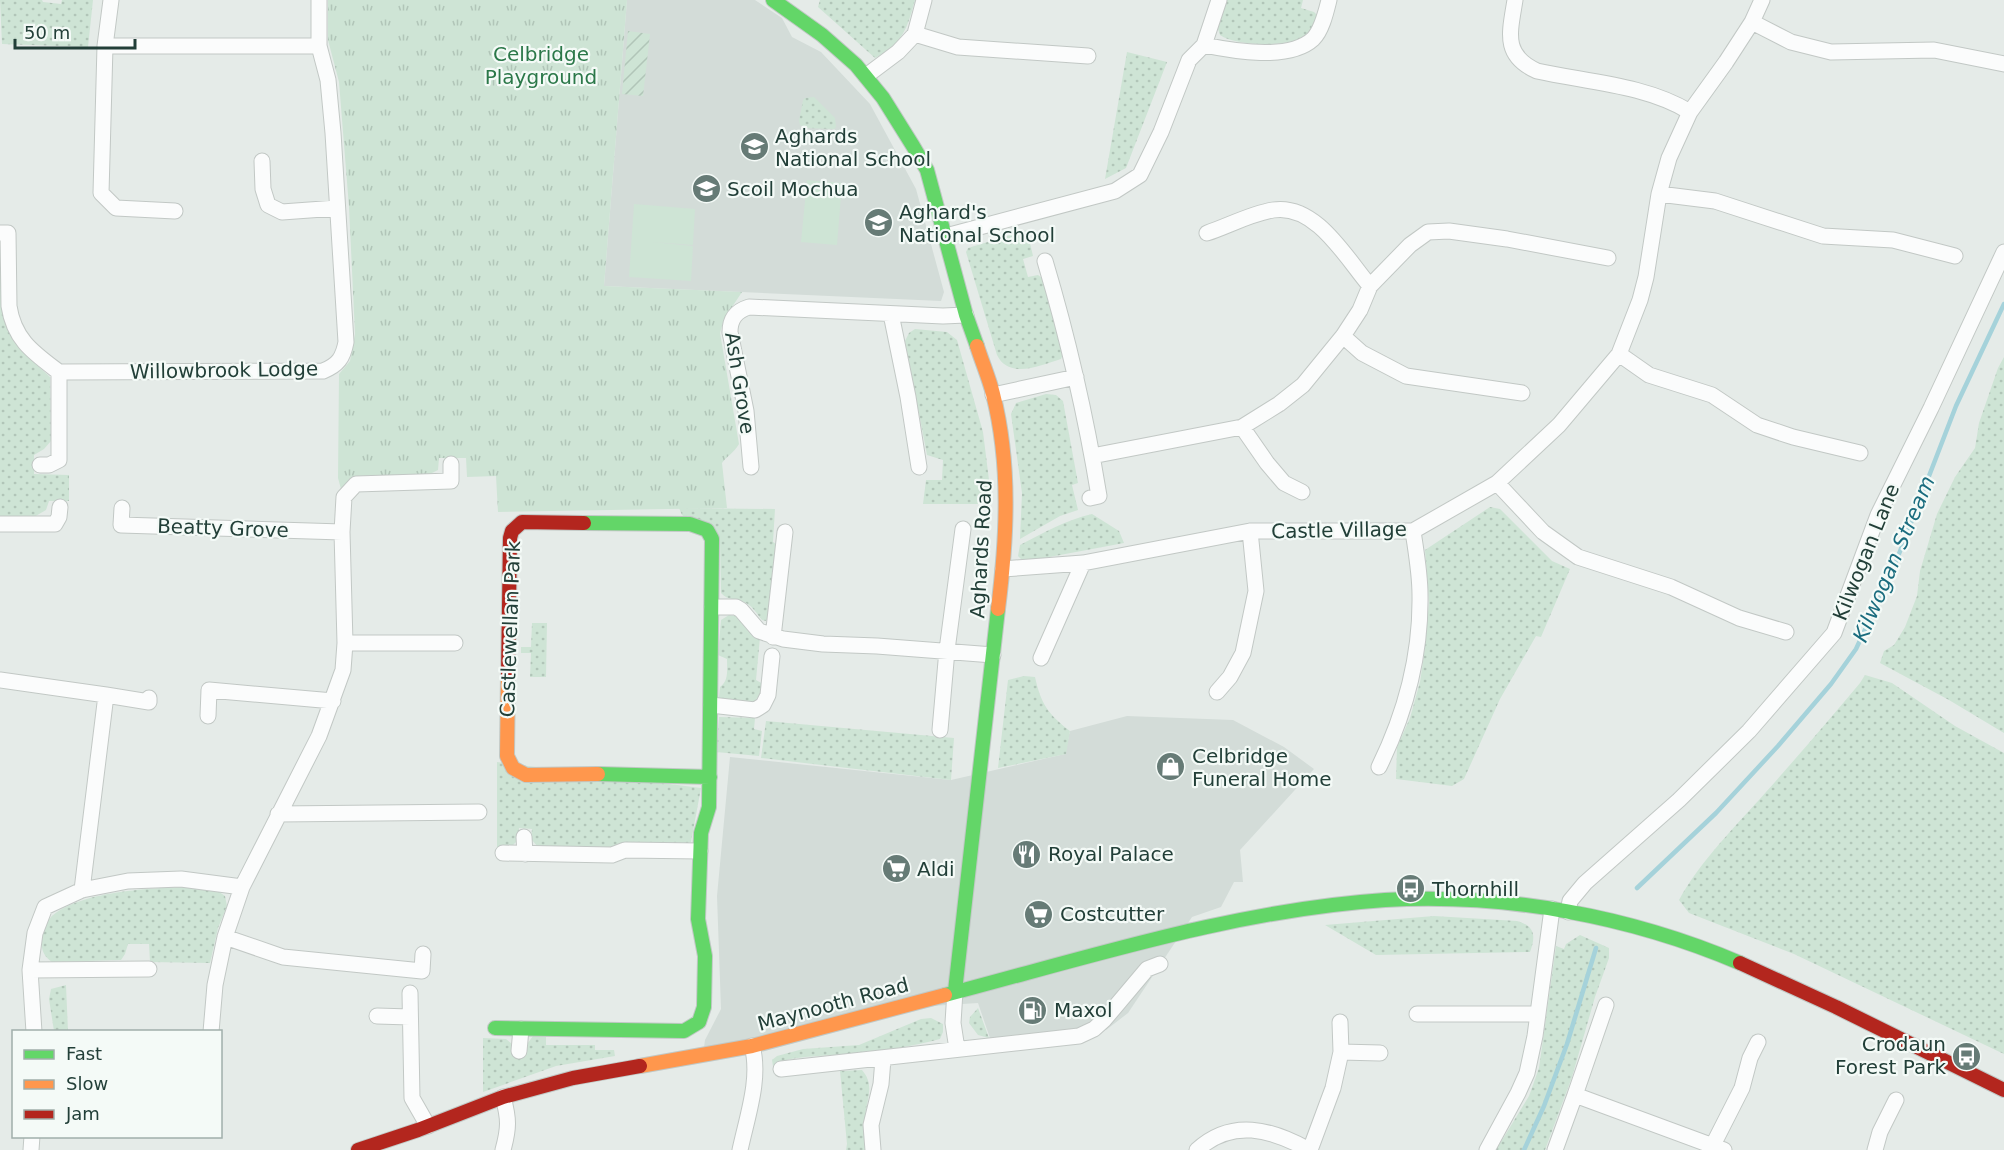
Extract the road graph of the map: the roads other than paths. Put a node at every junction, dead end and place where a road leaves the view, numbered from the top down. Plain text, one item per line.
1 (111, 0) edge
2 (319, 0) edge
3 (773, 0) edge
4 (924, 0) edge
5 (1220, 0) edge
6 (1329, 0) edge
7 (1515, 0) edge
8 (1762, 0) edge
9 (1752, 22) junction
10 (915, 34) junction
11 (1204, 45) junction
12 (105, 46) junction
13 (319, 46) junction
14 (1088, 56) dead end
15 (2004, 64) edge
16 (866, 76) junction
17 (1690, 112) junction
18 (262, 161) dead end
19 (1659, 194) junction
20 (337, 208) junction
21 (175, 211) dead end
22 (0, 233) edge
23 (1207, 233) dead end
24 (946, 236) junction
25 (2004, 252) edge
26 (1954, 256) dead end
27 (1608, 258) dead end
28 (1045, 261) dead end
29 (1370, 286) junction
30 (891, 314) junction
31 (966, 315) junction
32 (1343, 336) junction
33 (1619, 354) junction
34 (59, 372) junction
35 (1076, 377) junction
36 (1522, 393) dead end
37 (993, 395) junction
38 (1242, 426) junction
39 (1860, 453) dead end
40 (1092, 456) junction
41 (451, 464) dead end
42 (39, 465) dead end
43 (751, 466) dead end
44 (919, 467) dead end
45 (1497, 483) junction
46 (1302, 492) dead end
47 (1090, 498) dead end
48 (60, 507) dead end
49 (122, 508) dead end
50 (0, 524) edge
51 (963, 529) dead end
52 (1250, 531) junction
53 (1413, 531) junction
54 (342, 532) junction
55 (785, 532) dead end
56 (1083, 563) junction
57 (1003, 569) junction
58 (712, 607) junction
59 (1786, 632) dead end
60 (773, 637) junction
61 (345, 643) junction
62 (455, 644) dead end
63 (947, 650) junction
64 (993, 655) junction
65 (772, 656) dead end
66 (1041, 658) dead end
67 (0, 680) edge
68 (1218, 692) dead end
69 (106, 695) junction
70 (149, 698) dead end
71 (333, 701) junction
72 (711, 705) junction
73 (208, 716) dead end
74 (940, 730) dead end
75 (1379, 767) dead end
76 (710, 777) junction
77 (479, 812) dead end
78 (278, 814) junction
79 (524, 837) dead end
80 (700, 851) junction
81 (502, 853) dead end
82 (525, 854) junction
83 (242, 887) junction
84 (82, 890) junction
85 (1552, 909) junction
86 (1568, 912) junction
87 (225, 937) junction
88 (423, 954) dead end
89 (1160, 964) dead end
90 (149, 969) dead end
91 (30, 970) junction
92 (955, 991) junction
93 (410, 993) dead end
94 (1605, 1005) dead end
95 (1417, 1014) dead end
96 (1538, 1014) junction
97 (377, 1016) dead end
98 (410, 1017) junction
99 (1340, 1022) dead end
100 (495, 1028) dead end
101 (521, 1029) junction
102 (34, 1030) edge
103 (211, 1030) edge
104 (1758, 1042) dead end
105 (752, 1046) junction
106 (957, 1049) junction
107 (519, 1051) dead end
108 (1341, 1052) junction
109 (1380, 1053) dead end
110 (883, 1059) junction
111 (781, 1069) dead end
112 (2004, 1090) edge
113 (1575, 1095) junction
114 (503, 1097) junction
115 (1896, 1100) dead end
116 (428, 1126) junction
117 (1719, 1147) edge
118 (358, 1150) edge
119 (503, 1150) edge
120 (740, 1150) edge
121 (873, 1150) edge
122 (1197, 1150) edge
123 (1309, 1150) edge
124 (1486, 1150) edge
125 (1555, 1150) edge
126 (1875, 1150) edge

1 - 12 street
2 - 13 street, Willowbrook Lodge
3 - 16 street, Aghards Road
4 - 10 street
5 - 11 street
6 - 11 street
7 - 17 street
8 - 9 street, Castle Village
9 - 15 street
9 - 17 street, Castle Village
10 - 14 street
10 - 16 street
11 - 24 street
12 - 13 street
12 - 21 street
13 - 20 street, Willowbrook Lodge
16 - 24 street, Aghards Road
17 - 19 street, Castle Village
18 - 20 street
19 - 26 street
19 - 33 street, Castle Village
20 - 34 street, Willowbrook Lodge
22 - 34 street
23 - 29 street
24 - 31 street, Aghards Road
25 - 86 street, Kilwogan Lane
27 - 29 street
28 - 35 street
29 - 32 street
30 - 31 street, Ash Grove
30 - 43 street, Ash Grove
30 - 44 street
31 - 37 street, Aghards Road
32 - 36 street
32 - 38 street
33 - 39 street
33 - 45 street, Castle Village
34 - 42 street
35 - 37 street
35 - 40 street
37 - 57 street, Aghards Road
38 - 40 street
38 - 46 street
40 - 47 street
41 - 54 street
45 - 53 street, Castle Village
45 - 59 street
48 - 50 street
49 - 54 street, Beatty Grove
51 - 63 street
52 - 53 street, Castle Village
52 - 56 street, Castle Village
52 - 68 street
53 - 75 street
54 - 61 street
55 - 60 street
56 - 57 street, Castle Village
56 - 66 street
57 - 64 street, Aghards Road
58 - 60 street
58 - 72 street, Castlewellan Park
58 - 76 street, Castlewellan Park
60 - 63 street
61 - 62 street
61 - 71 street
63 - 64 street
63 - 74 street
64 - 92 street, Aghards Road
65 - 72 street
67 - 69 street
69 - 70 street
69 - 84 street
71 - 73 street
71 - 78 street
72 - 76 street, Castlewellan Park
76 - 80 street, Castlewellan Park
77 - 78 street
78 - 83 street
79 - 82 street
80 - 82 street
80 - 101 street, Castlewellan Park
81 - 82 street
83 - 84 street
83 - 87 street
84 - 91 street
85 - 86 street, Maynooth Road
85 - 92 street, Maynooth Road
85 - 96 street
86 - 112 street, Maynooth Road
87 - 88 street
87 - 103 street
89 - 106 street
90 - 91 street
91 - 102 street
92 - 105 street, Maynooth Road
92 - 106 street
93 - 98 street
94 - 113 street
95 - 96 street
96 - 124 street
97 - 98 street
98 - 116 street
99 - 108 street
100 - 101 street, Castlewellan Park
101 - 107 street
104 - 117 street
105 - 114 street, Maynooth Road
105 - 120 street
106 - 110 street
108 - 109 street
108 - 123 street
110 - 111 street
110 - 121 street
113 - 117 street
113 - 125 street
114 - 116 street, Maynooth Road
114 - 119 street
115 - 126 street
116 - 118 street, Maynooth Road
122 - 123 street

